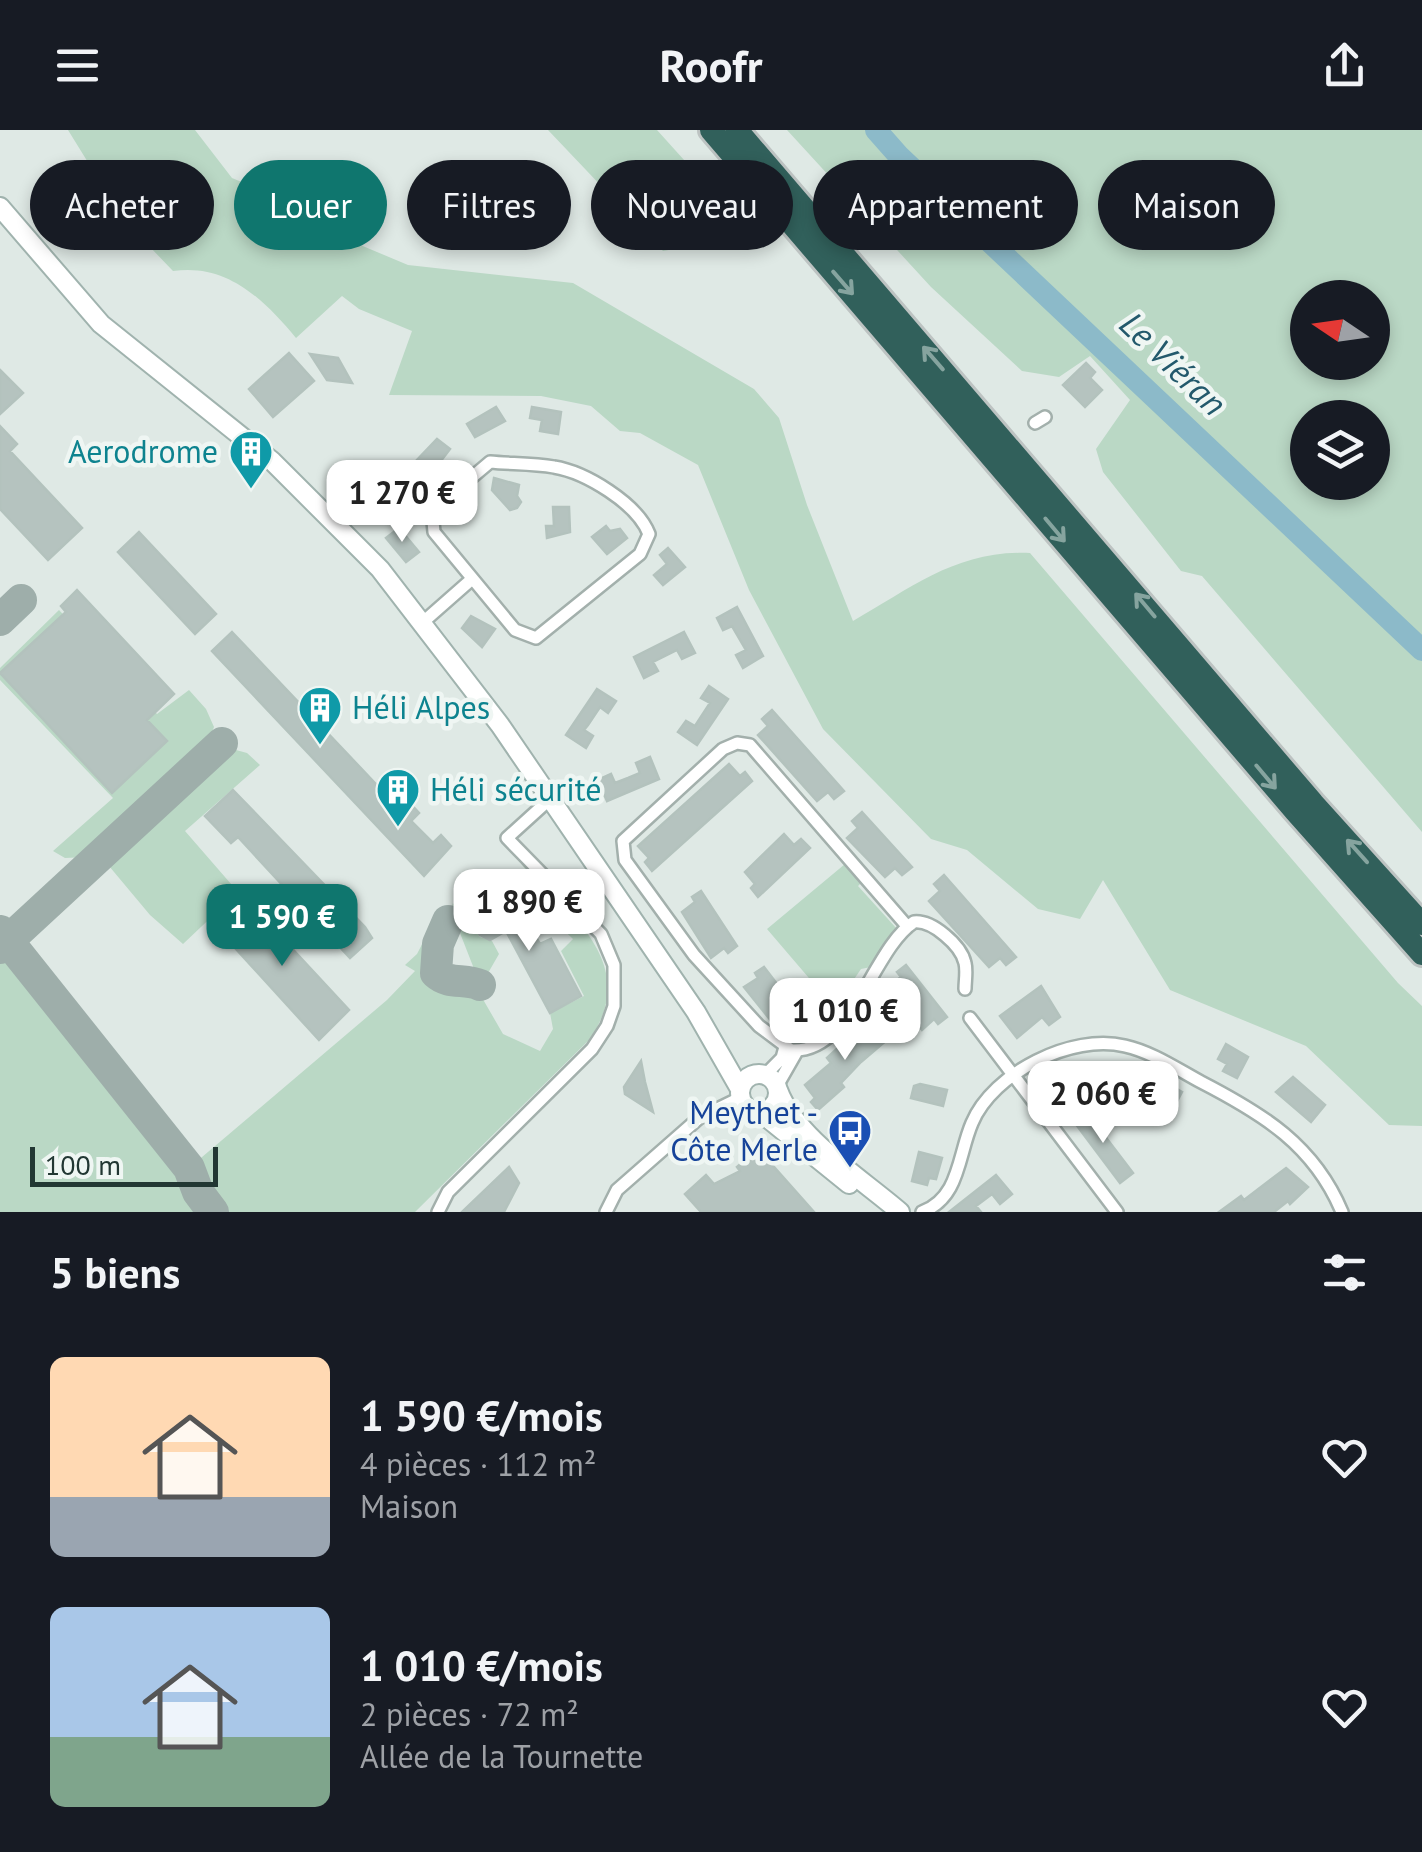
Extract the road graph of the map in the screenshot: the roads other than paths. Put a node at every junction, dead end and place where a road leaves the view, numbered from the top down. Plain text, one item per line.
1 (711, 130) edge
2 (737, 130) edge
3 (0, 207) edge
4 (472, 578) junction
5 (422, 623) junction
6 (550, 799) junction
7 (1422, 924) edge
8 (908, 926) junction
9 (1422, 954) edge
10 (965, 990) dead end
11 (696, 1012) junction
12 (970, 1018) dead end
13 (792, 1049) junction
14 (1014, 1076) junction
15 (769, 1081) junction
16 (740, 1094) junction
17 (760, 1112) junction
18 (928, 1211) edge
19 (438, 1212) edge
20 (606, 1212) edge
21 (882, 1212) edge
22 (900, 1212) edge
23 (1117, 1212) edge
24 (1342, 1212) edge

1 -> 9 highway
7 -> 2 highway
3 - 5 main road
4 - 4 street
4 - 5 street
5 - 6 main road
6 - 11 main road
6 - 19 street
8 - 10 street
8 - 13 street
8 - 13 street
11 - 15 main road
11 - 16 main road
12 - 14 street
13 - 15 street
14 - 18 street
14 - 23 street
14 - 24 street
15 - 16 main road
15 - 17 main road
15 - 22 main road
16 - 17 main road
16 - 20 street
17 - 21 main road

